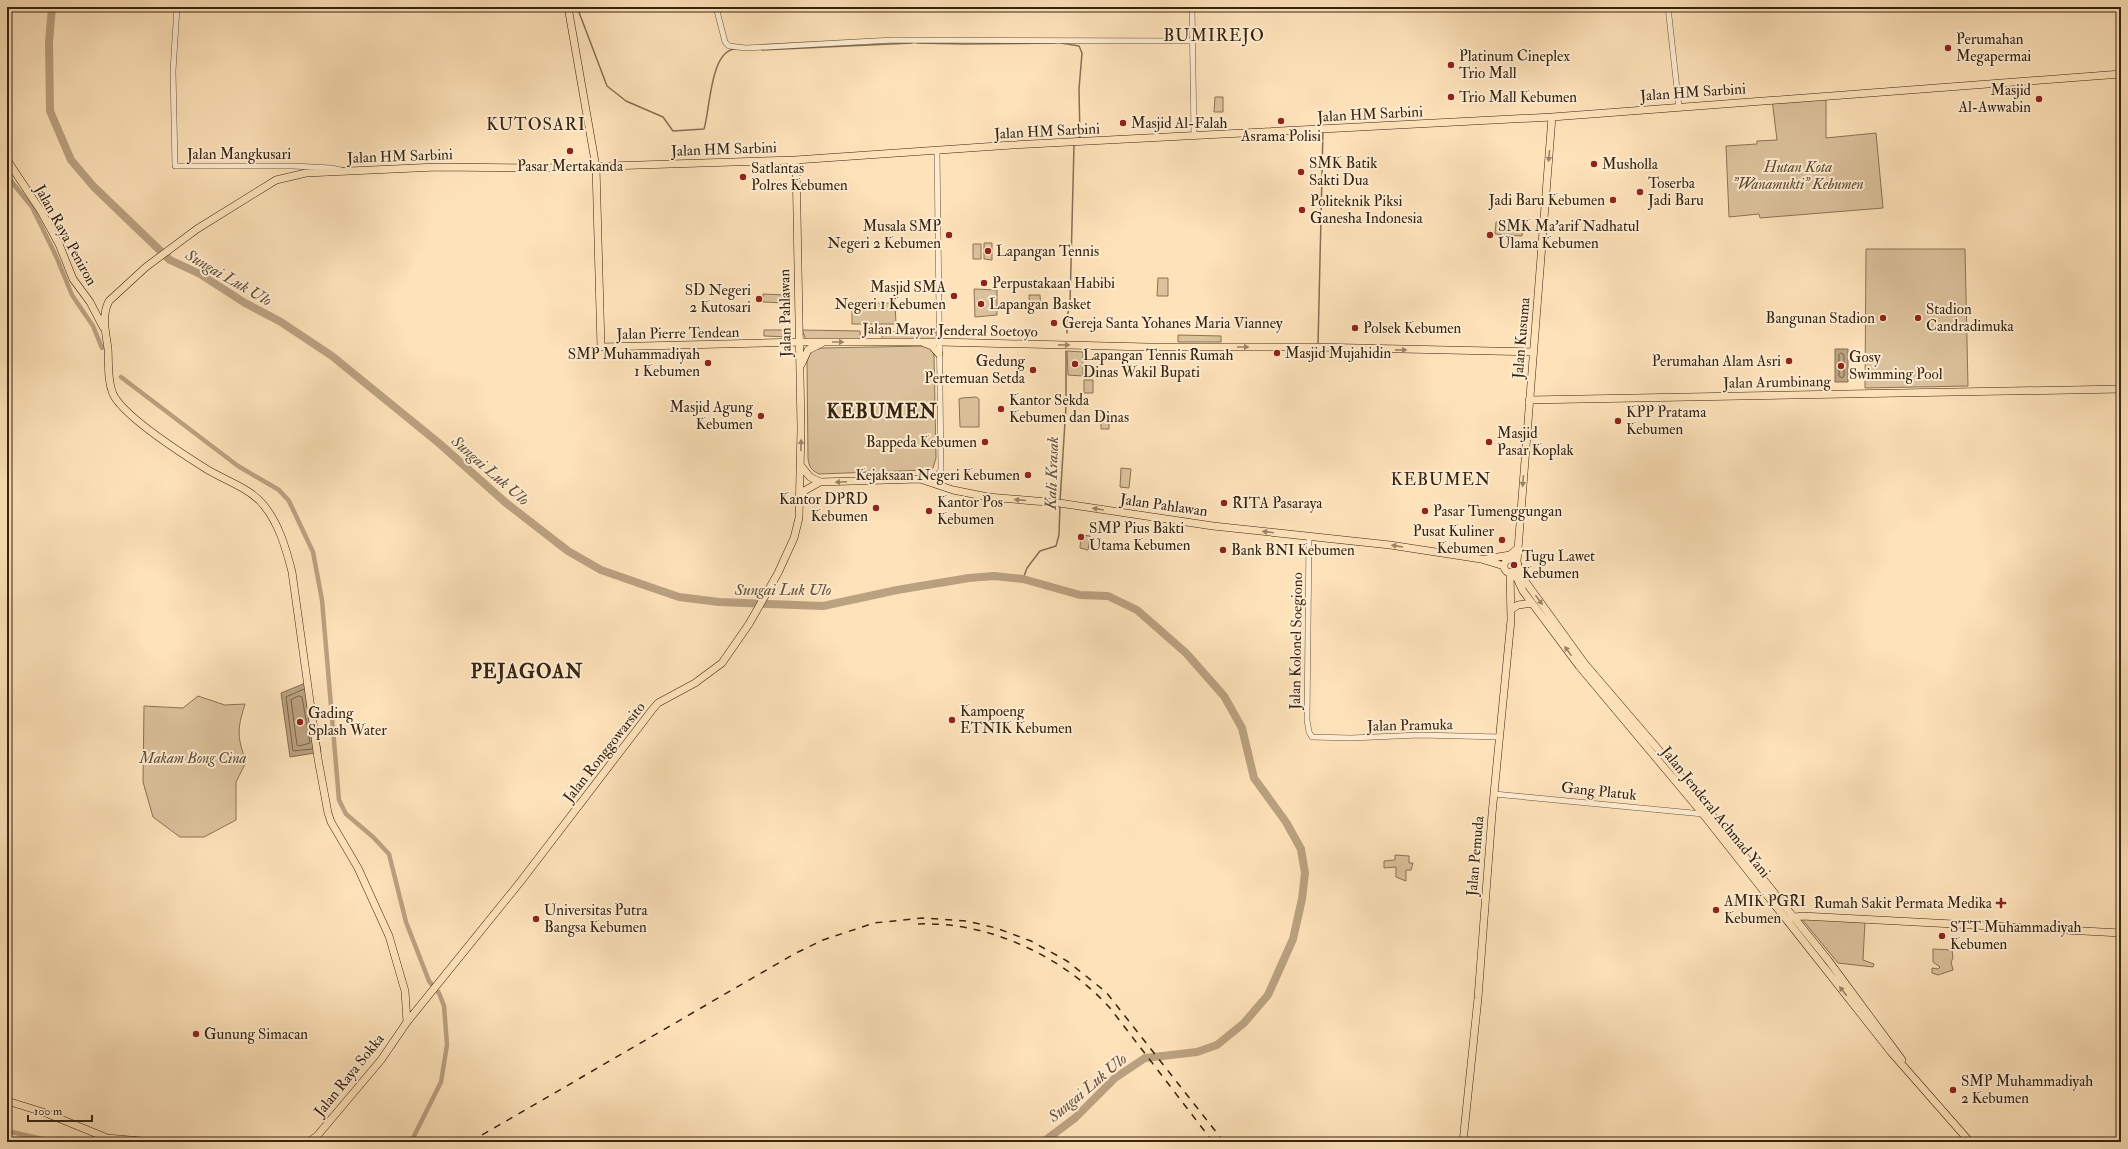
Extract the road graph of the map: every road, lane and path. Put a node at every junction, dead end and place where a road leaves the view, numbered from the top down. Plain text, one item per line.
1 (177, 7) edge
2 (568, 7) edge
3 (716, 7) edge
4 (1192, 7) edge
5 (1668, 7) edge
6 (1193, 41) junction
7 (2121, 74) edge
8 (1679, 107) junction
9 (1552, 117) junction
10 (1194, 135) junction
11 (937, 151) junction
12 (7, 160) edge
13 (796, 160) junction
14 (596, 167) junction
15 (341, 171) junction
16 (90, 302) junction
17 (106, 306) junction
18 (106, 332) junction
19 (799, 332) junction
20 (799, 342) junction
21 (807, 342) junction
22 (824, 342) junction
23 (922, 342) junction
24 (939, 342) junction
25 (791, 343) junction
26 (799, 351) junction
27 (1533, 352) junction
28 (939, 354) junction
29 (800, 367) junction
30 (2121, 389) edge
31 (1529, 400) junction
32 (801, 465) junction
33 (920, 480) junction
34 (820, 482) junction
35 (800, 498) junction
36 (1309, 537) junction
37 (1517, 549) junction
38 (1481, 559) junction
39 (1504, 566) junction
40 (1514, 569) junction
41 (1532, 603) junction
42 (1512, 609) junction
43 (1511, 620) junction
44 (1320, 738) joint
45 (1500, 738) junction
46 (1494, 794) junction
47 (1703, 814) junction
48 (1790, 916) junction
49 (2121, 933) edge
50 (406, 1009) junction
51 (414, 1014) junction
52 (407, 1022) junction
53 (7, 1101) edge
54 (128, 1141) edge
55 (153, 1142) edge
56 (308, 1142) edge
57 (1463, 1142) edge
58 (1970, 1142) edge

1 - 15 street, Jalan Mangkusari
2 - 14 main road
3 - 6 street
4 - 6 street
5 - 8 street
6 - 10 street
7 - 8 main road, Jalan HM Sarbini
8 - 9 main road, Jalan HM Sarbini
9 - 10 main road, Jalan HM Sarbini
9 -> 27 main road, Jalan Kusuma
10 - 11 main road, Jalan HM Sarbini
11 - 13 main road, Jalan HM Sarbini
11 - 24 street
12 - 16 main road, Jalan Raya Peniron
13 - 14 main road, Jalan HM Sarbini
13 - 19 main road, Jalan Pahlawan
14 - 15 main road, Jalan HM Sarbini
14 - 25 main road, Jalan Pierre Tendean
15 - 17 main road, Jalan HM Sarbini
16 - 17 main road, Jalan Raya Peniron
16 - 18 main road, Jalan Raya Peniron
17 - 18 main road
18 - 50 main road
19 - 20 main road, Jalan Pahlawan
19 - 21 main road
20 - 21 main road, Jalan Mayor Jenderal Soetoyo
20 - 25 main road, Jalan Pierre Tendean
20 - 26 main road, Jalan Pahlawan
21 - 22 main road, Jalan Mayor Jenderal Soetoyo
22 -> 23 main road, Jalan Mayor Jenderal Soetoyo
22 - 29 main road
23 - 24 main road, Jalan Mayor Jenderal Soetoyo
23 - 28 main road
24 -> 27 main road, Jalan Mayor Jenderal Soetoyo
24 - 28 street
25 - 26 main road
26 - 29 main road, Jalan Pahlawan
27 - 31 main road, Jalan Kusuma
28 - 33 street
32 -> 29 main road, Jalan Pahlawan
30 - 31 main road, Jalan Arumbinang
31 -> 37 main road, Jalan Kusuma
32 - 34 main road
32 - 35 main road, Jalan Pahlawan
33 -> 34 main road, Jalan Pahlawan
36 -> 33 main road, Jalan Pahlawan
34 - 35 main road
35 - 51 main road, Jalan Ronggowarsito
38 -> 36 main road, Jalan Pahlawan
36 - 44 street, Jalan Kolonel Soegiono
37 - 38 main road
37 - 40 main road, Jalan Kusuma
38 - 39 main road, Jalan Pahlawan
39 - 40 main road
39 - 40 main road
40 - 41 main road, Jalan Jenderal Achmad Yani
40 - 42 main road
40 - 43 main road, Jalan Pemuda
40 -> 48 main road, Jalan Jenderal Achmad Yani
41 - 42 main road
47 -> 41 main road, Jalan Jenderal Achmad Yani
42 - 43 main road
43 - 45 main road, Jalan Pemuda
44 - 45 street, Jalan Pramuka
45 - 46 main road, Jalan Pemuda
46 - 47 street, Gang Platuk
46 - 57 main road, Jalan Pemuda
47 - 48 main road, Jalan Jenderal Achmad Yani
48 - 49 main road
48 - 58 main road, Jalan Jenderal Achmad Yani
50 - 51 main road
50 - 52 main road
51 - 52 main road, Jalan Ronggowarsito
52 - 56 main road, Jalan Raya Sokka
53 - 54 main road
54 - 55 main road

